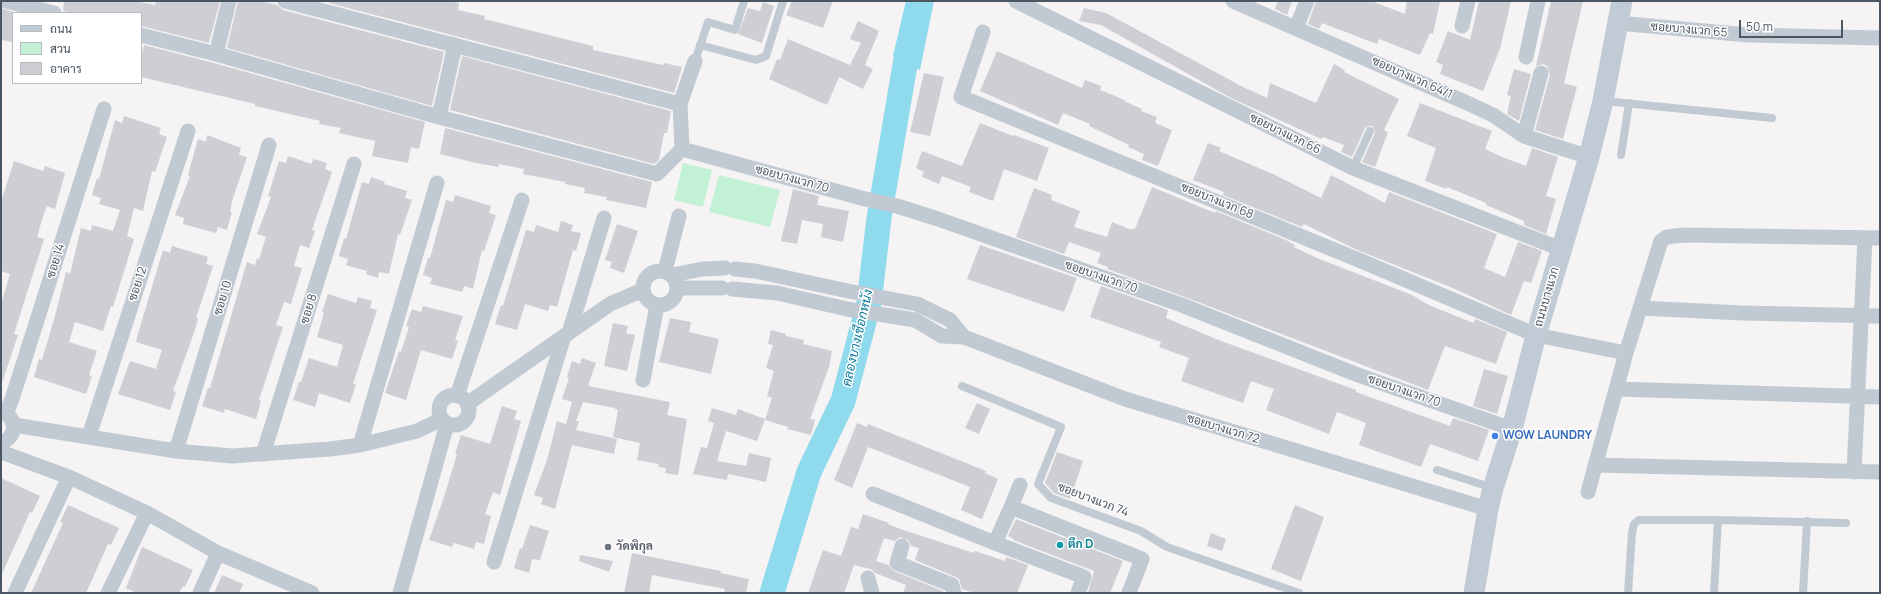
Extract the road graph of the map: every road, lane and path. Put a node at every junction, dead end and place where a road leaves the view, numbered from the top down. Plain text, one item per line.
1 (6, 1) edge
2 (229, 1) edge
3 (285, 1) edge
4 (744, 1) edge
5 (783, 1) edge
6 (1016, 1) edge
7 (1233, 1) edge
8 (1307, 1) edge
9 (1468, 1) edge
10 (1538, 1) edge
11 (1622, 1) edge
12 (50, 12) edge
13 (1618, 23) junction
14 (1462, 26) dead end
15 (1296, 28) junction
16 (983, 32) dead end
17 (142, 35) edge
18 (1880, 38) edge
19 (455, 45) junction
20 (700, 45) junction
21 (216, 54) junction
22 (1526, 57) dead end
23 (695, 61) joint
24 (1541, 73) dead end
25 (1604, 101) junction
26 (1629, 103) junction
27 (680, 104) junction
28 (104, 108) dead end
29 (439, 117) junction
30 (1772, 118) dead end
31 (1370, 130) dead end
32 (188, 131) dead end
33 (1524, 136) junction
34 (269, 145) dead end
35 (682, 149) junction
36 (1621, 155) dead end
37 (1589, 157) junction
38 (354, 164) dead end
39 (1353, 168) junction
40 (437, 184) dead end
41 (522, 200) dead end
42 (679, 216) dead end
43 (604, 218) dead end
44 (1873, 238) edge
45 (1561, 249) junction
46 (671, 278) junction
47 (643, 290) junction
48 (657, 305) junction
49 (1640, 308) junction
50 (1861, 316) junction
51 (1880, 316) edge
52 (566, 335) junction
53 (1536, 335) junction
54 (964, 336) junction
55 (1626, 353) junction
56 (643, 380) dead end
57 (962, 386) dead end
58 (1616, 389) junction
59 (1858, 397) junction
60 (1880, 397) edge
61 (462, 400) junction
62 (7, 417) edge
63 (444, 422) junction
64 (1512, 429) junction
65 (89, 436) junction
66 (1, 442) edge
67 (360, 445) junction
68 (176, 451) junction
69 (1, 452) edge
70 (263, 454) junction
71 (1595, 466) junction
72 (1436, 470) dead end
73 (1854, 472) junction
74 (1880, 472) edge
75 (69, 478) junction
76 (1493, 488) junction
77 (1588, 492) dead end
78 (872, 494) dead end
79 (1488, 510) junction
80 (147, 513) junction
81 (1718, 520) junction
82 (1807, 521) junction
83 (1846, 523) dead end
84 (995, 543) junction
85 (902, 546) dead end
86 (218, 553) junction
87 (494, 562) dead end
88 (868, 578) dead end
89 (294, 590) edge
90 (15, 593) edge
91 (108, 593) edge
92 (200, 593) edge
93 (312, 593) edge
94 (400, 593) edge
95 (872, 593) edge
96 (954, 593) edge
97 (1078, 593) edge
98 (1129, 593) edge
99 (1299, 593) edge
100 (1474, 593) edge
101 (1628, 593) edge
102 (1714, 593) edge
103 (1803, 593) edge

1 - 12 street
2 - 21 street
3 - 19 street
4 - 20 lane
5 - 20 lane
6 - 39 street, ซอยบางแวก 66
7 - 15 street, ซอยบางแวก 64/1
8 - 15 street
9 - 14 street
10 - 22 street
11 - 13 main road, ถนนบางแวก
13 - 18 street, ซอยบางแวก 65
13 - 25 main road, ถนนบางแวก
15 - 33 street, ซอยบางแวก 64/1
16 - 53 street, ซอยบางแวก 68
17 - 21 street
19 - 27 street
19 - 29 street
20 - 23 lane
21 - 29 street
23 - 27 street
24 - 33 street
25 - 26 lane
25 - 37 main road, ถนนบางแวก
26 - 30 lane
26 - 36 lane
27 - 35 street
28 - 62 street, ซอย 14
29 - 35 street
31 - 39 lane
32 - 65 street, ซอย 12
33 - 37 street, ซอยบางแวก 64/1
34 - 68 street, ซอย 10
35 - 64 street, ซอยบางแวก 70
37 - 45 main road, ถนนบางแวก
38 - 70 street, ซอย 8
39 - 45 street, ซอยบางแวก 66
40 - 67 street
41 - 61 street
42 - 46 street
43 - 52 street
44 - 49 street
44 - 50 street
45 - 53 main road, ถนนบางแวก
46 - 47 street
46 - 48 street
46 - 54 street
46 - 54 street
47 - 48 street
47 - 52 street
48 - 56 street
49 - 50 street
49 - 55 street
50 - 51 street
50 - 59 street
52 - 61 street
52 - 87 street
53 - 55 street
53 - 64 main road, ถนนบางแวก
54 - 79 street, ซอยบางแวก 72
55 - 58 street
57 - 99 lane, ซอยบางแวก 74
58 - 59 street
58 - 71 street
59 - 60 street
59 - 73 street
61 - 63 street
61 - 63 street
62 - 65 street
62 - 66 street, ซอย 14
63 - 67 street
63 - 94 street
64 - 76 main road, ถนนบางแวก
65 - 68 street
67 - 70 street
68 - 70 street
69 - 75 street
71 - 73 street
71 - 77 street
72 - 76 lane
73 - 74 street
75 - 80 street
75 - 90 street
76 - 79 main road, ถนนบางแวก
78 - 84 street
79 - 100 main road, ถนนบางแวก
80 - 86 street
80 - 91 street
81 - 82 lane
81 - 101 lane
81 - 102 lane
82 - 83 lane
82 - 103 lane
84 - 97 street
84 - 98 street
85 - 96 street
86 - 89 street
86 - 92 street
88 - 95 street
89 - 93 street

